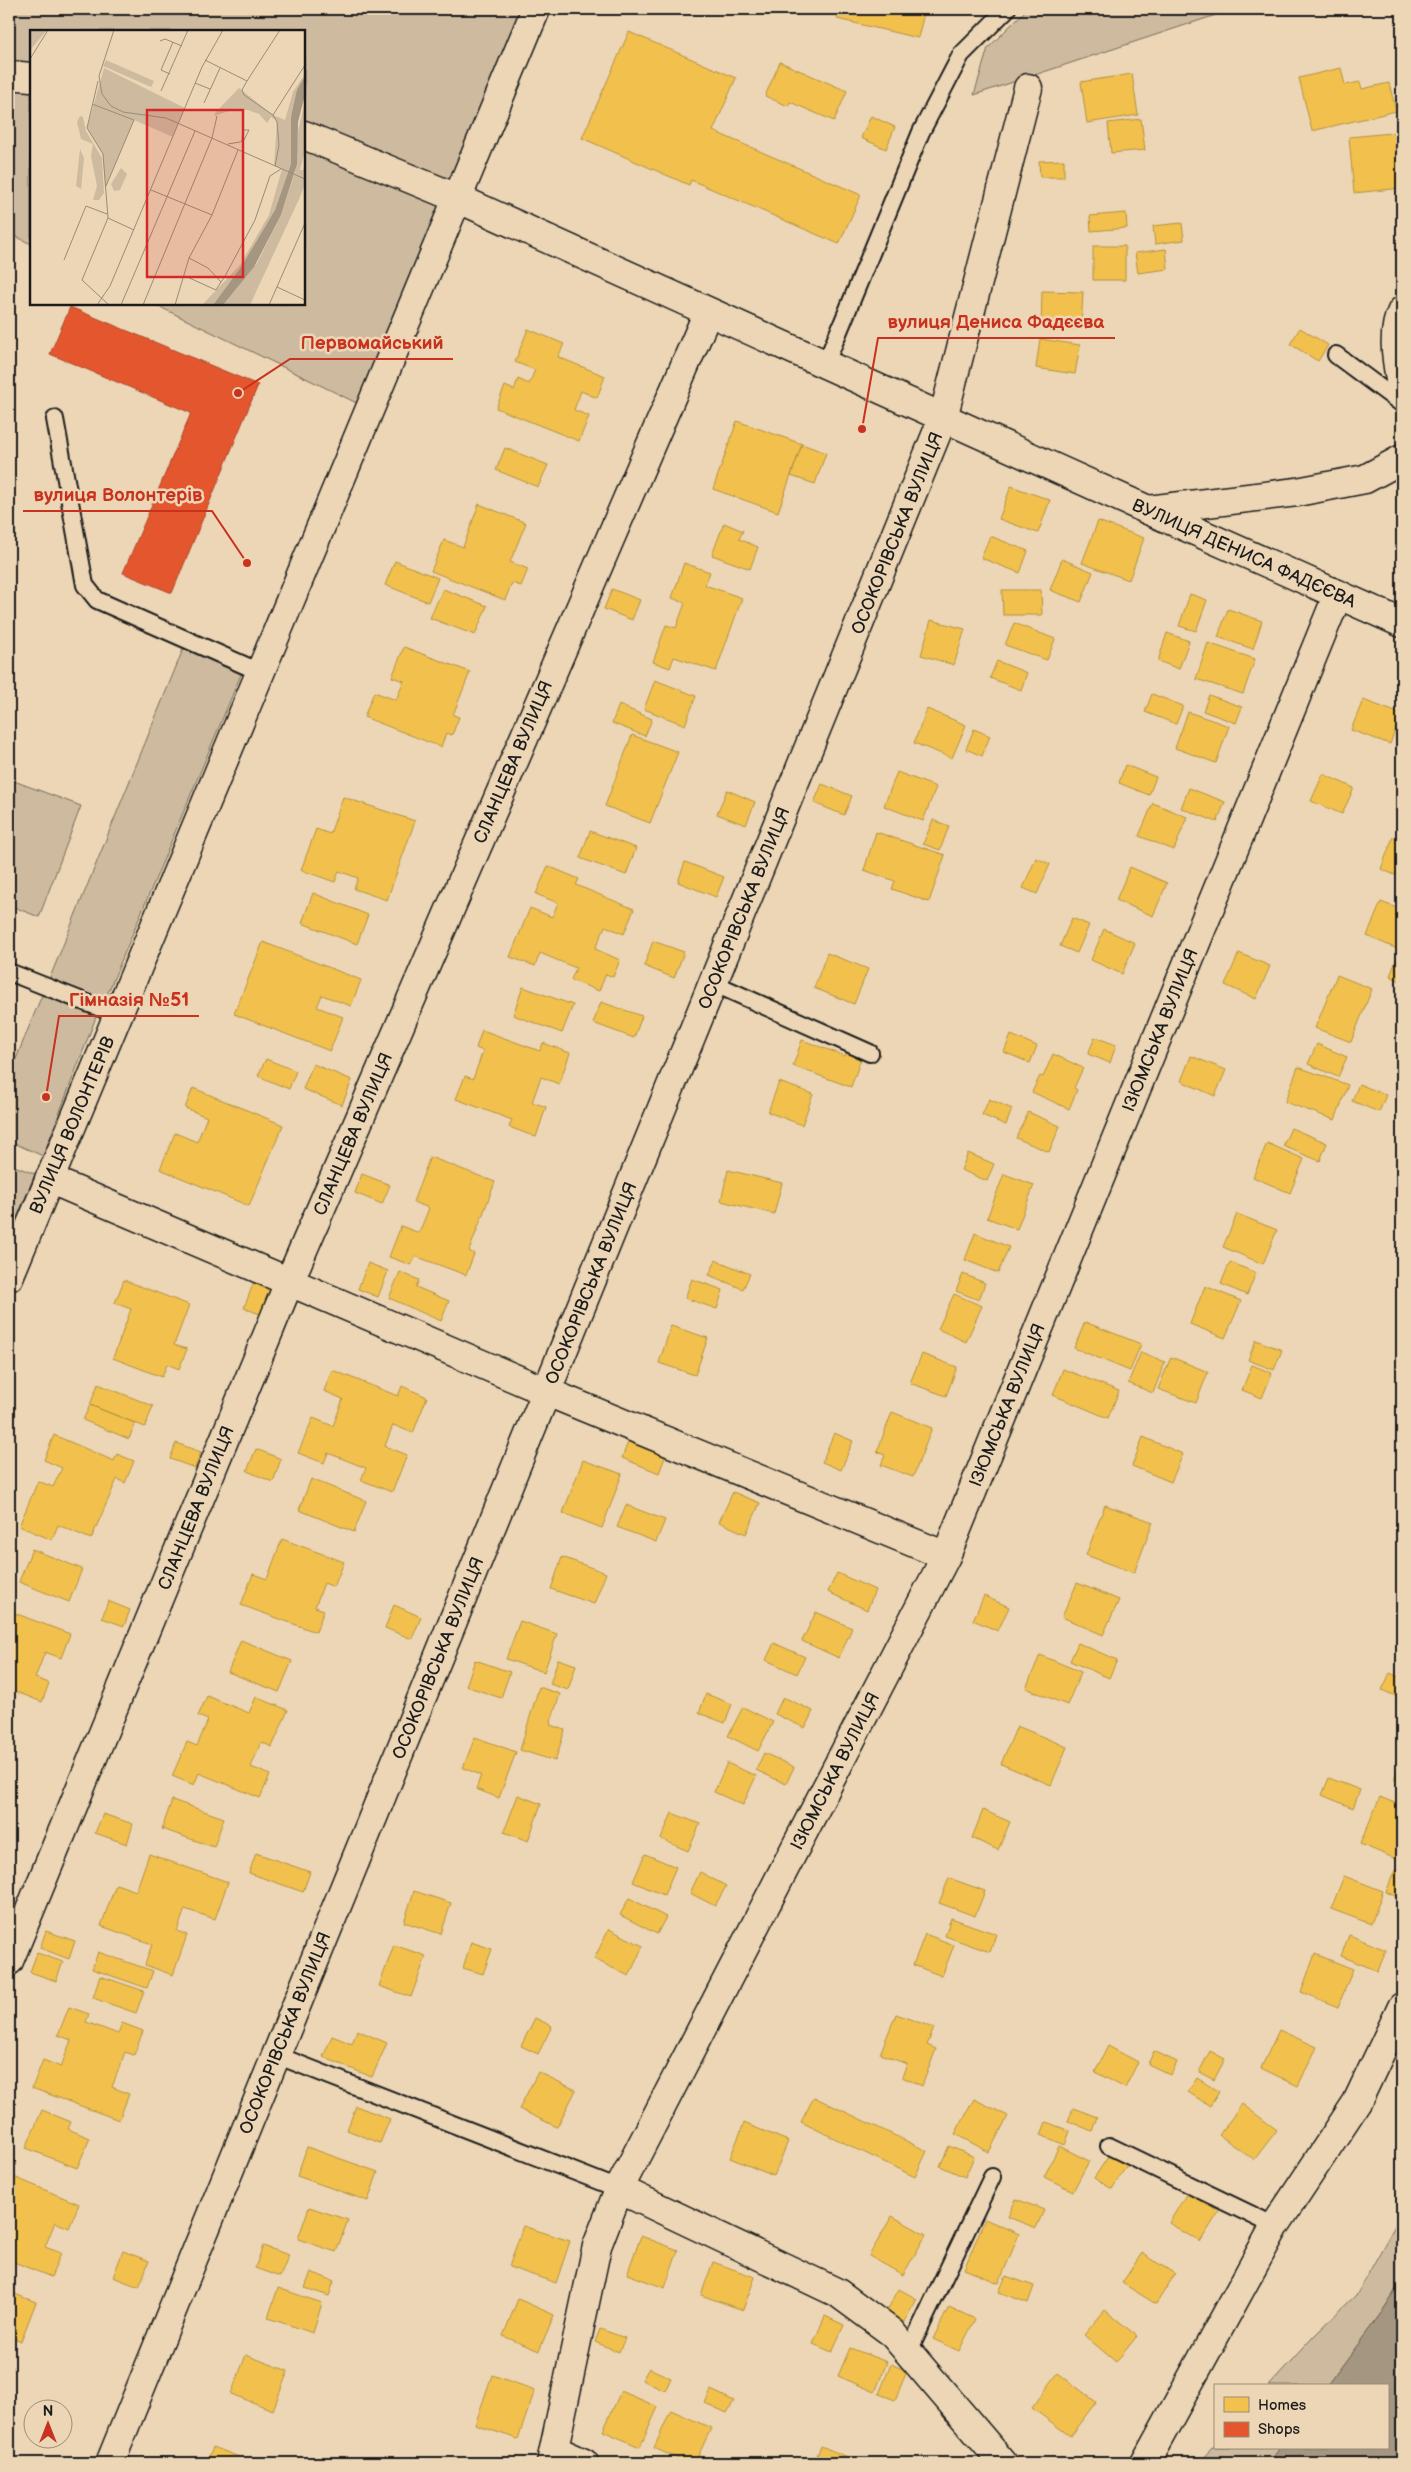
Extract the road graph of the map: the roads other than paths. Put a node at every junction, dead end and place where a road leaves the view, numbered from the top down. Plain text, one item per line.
1 (536, 9) edge
2 (1008, 9) edge
3 (9, 75) edge
4 (30, 77) edge
5 (1028, 88) dead end
6 (305, 135) edge
7 (457, 198) junction
8 (1402, 311) edge
9 (708, 312) junction
10 (1336, 355) dead end
11 (824, 365) junction
12 (1402, 392) edge
13 (1402, 404) edge
14 (943, 418) junction
15 (55, 419) dead end
16 (1401, 454) edge
17 (1148, 510) junction
18 (1338, 594) junction
19 (1402, 623) edge
20 (260, 672) junction
21 (9, 972) edge
22 (713, 983) junction
23 (118, 1015) junction
24 (870, 1053) dead end
25 (49, 1179) junction
26 (9, 1277) edge
27 (290, 1280) junction
28 (547, 1392) junction
29 (946, 1556) junction
30 (9, 1961) edge
31 (1402, 2007) edge
32 (276, 2055) junction
33 (1109, 2146) dead end
34 (992, 2177) dead end
35 (619, 2189) junction
36 (1275, 2226) junction
37 (908, 2352) junction
38 (553, 2457) edge
39 (110, 2463) edge
40 (584, 2463) edge
41 (1002, 2463) edge
42 (1145, 2463) edge

1 - 7 street, ВУЛИЦЯ ВОЛОНТЕРІВ
2 - 11 lane
3 - 4 street
5 - 14 street, ОСОКОРІВСЬКА ВУЛИЦЯ
6 - 7 street, ВУЛИЦЯ ДЕНИСА ФАДЄЄВА
7 - 9 street, ВУЛИЦЯ ДЕНИСА ФАДЄЄВА
7 - 20 street, ВУЛИЦЯ ВОЛОНТЕРІВ
8 - 12 street
9 - 11 street, ВУЛИЦЯ ДЕНИСА ФАДЄЄВА
9 - 27 street, СЛАНЦЕВА ВУЛИЦЯ
10 - 13 lane
11 - 14 street, ВУЛИЦЯ ДЕНИСА ФАДЄЄВА
14 - 17 street, ВУЛИЦЯ ДЕНИСА ФАДЄЄВА
14 - 22 street, ОСОКОРІВСЬКА ВУЛИЦЯ
15 - 20 lane
16 - 17 street
17 - 18 street, ВУЛИЦЯ ДЕНИСА ФАДЄЄВА
18 - 19 street, ВУЛИЦЯ ДЕНИСА ФАДЄЄВА
18 - 29 street, ІЗЮМСЬКА ВУЛИЦЯ
20 - 23 street, ВУЛИЦЯ ВОЛОНТЕРІВ
21 - 23 lane
22 - 24 lane
22 - 28 street, ОСОКОРІВСЬКА ВУЛИЦЯ
23 - 25 street, ВУЛИЦЯ ВОЛОНТЕРІВ
25 - 26 street, ВУЛИЦЯ ВОЛОНТЕРІВ
25 - 27 street
27 - 28 street
27 - 30 street, СЛАНЦЕВА ВУЛИЦЯ
28 - 29 street
28 - 32 street, ОСОКОРІВСЬКА ВУЛИЦЯ
29 - 35 street, ІЗЮМСЬКА ВУЛИЦЯ
31 - 36 street
32 - 35 lane
32 - 39 street, ОСОКОРІВСЬКА ВУЛИЦЯ
33 - 36 lane
34 - 37 lane
35 - 37 street
35 - 38 street, ІЗЮМСЬКА ВУЛИЦЯ
36 - 42 street
37 - 41 street
38 - 40 street

